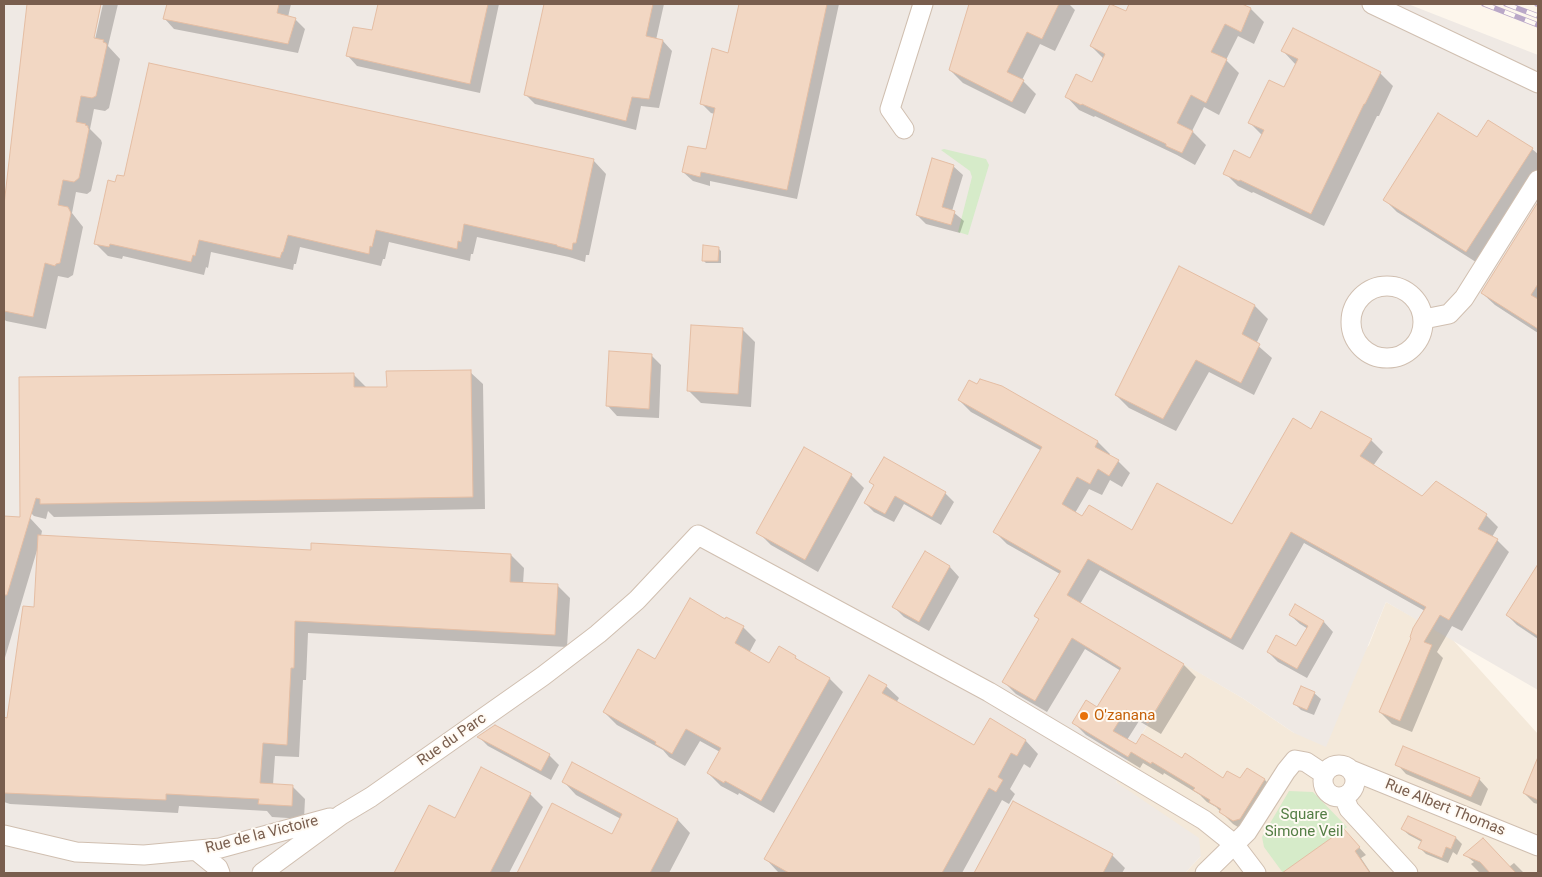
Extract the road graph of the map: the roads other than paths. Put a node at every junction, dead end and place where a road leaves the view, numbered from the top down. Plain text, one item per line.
1 (923, 4) edge
2 (1372, 4) edge
3 (1538, 83) edge
4 (904, 129) dead end
5 (1538, 180) edge
6 (1424, 319) dead end
7 (1352, 770) junction
8 (1324, 774) junction
9 (1344, 797) junction
10 (341, 815) junction
11 (4, 835) edge
12 (1234, 844) junction
13 (1538, 846) edge
14 (197, 851) junction
15 (220, 873) edge
16 (262, 873) edge
17 (1205, 873) edge
18 (1256, 873) edge
19 (1408, 873) edge

1 - 4 street
2 - 3 street
5 - 6 street
7 - 8 street
7 - 9 street
7 - 13 street, Rue Albert Thomas
8 - 9 street
8 - 12 street
9 - 19 street
10 - 12 street, Rue du Parc
10 - 14 street, Rue de la Victoire
10 - 16 street, Rue du Parc
11 - 14 street, Rue de la Victoire
12 - 17 street
12 - 18 street
14 - 15 street

